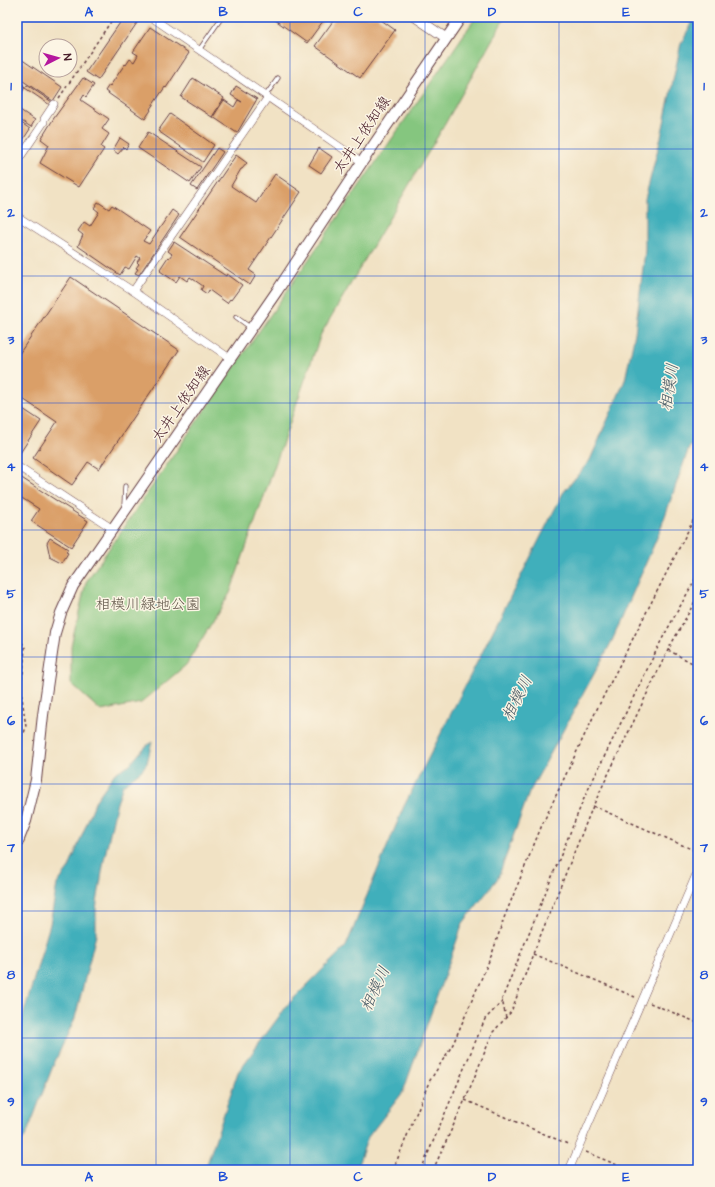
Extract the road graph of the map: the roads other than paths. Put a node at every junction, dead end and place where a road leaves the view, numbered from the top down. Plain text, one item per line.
1 (151, 17) edge
2 (222, 17) edge
3 (415, 17) edge
4 (461, 17) edge
5 (446, 38) junction
6 (199, 50) junction
7 (278, 78) dead end
8 (267, 96) junction
9 (54, 104) road end
10 (17, 162) edge
11 (362, 162) junction
12 (17, 216) edge
13 (133, 291) junction
14 (236, 317) dead end
15 (252, 328) junction
16 (231, 359) junction
17 (17, 466) edge
18 (125, 486) dead end
19 (127, 510) junction
20 (113, 529) junction
21 (22, 820) edge
22 (17, 844) edge
23 (698, 870) edge
24 (569, 1170) edge

1 - 6 street
2 - 6 lane
3 - 5 street
4 - 5 main road, 太井上依知線
5 - 11 main road, 太井上依知線
6 - 8 street
7 - 8 lane
8 - 11 street
8 - 13 street
9 - 10 street
11 - 15 main road, 太井上依知線
12 - 13 street
13 - 16 street
14 - 15 lane
15 - 16 main road, 太井上依知線
16 - 19 main road, 太井上依知線
17 - 20 street
18 - 19 lane
19 - 20 main road, 太井上依知線
20 - 21 main road, 太井上依知線
21 - 22 main road, 太井上依知線
23 - 24 street

